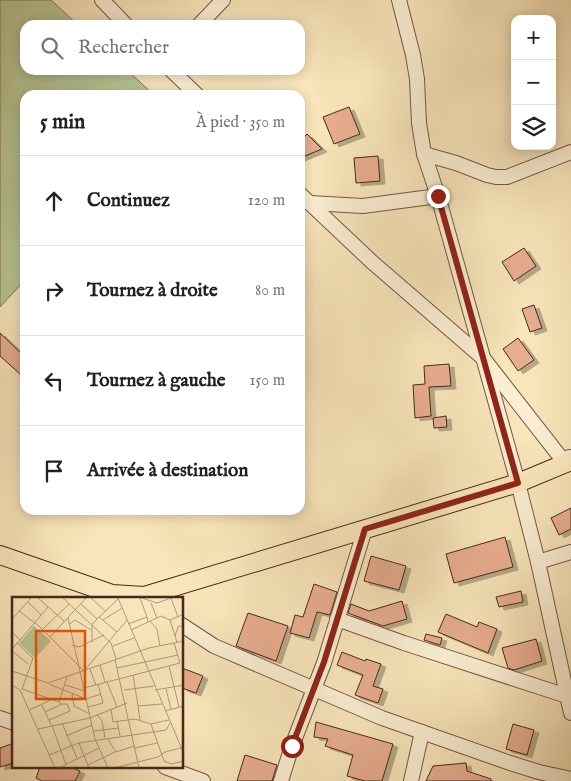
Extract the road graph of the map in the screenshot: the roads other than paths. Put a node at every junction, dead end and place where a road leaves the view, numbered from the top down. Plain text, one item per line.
1 (102, 0) edge
2 (223, 0) edge
3 (399, 0) edge
4 (121, 20) edge
5 (204, 20) edge
6 (176, 75) edge
7 (192, 90) edge
8 (571, 152) edge
9 (424, 154) junction
10 (438, 196) junction
11 (305, 198) edge
12 (483, 358) junction
13 (569, 460) edge
14 (518, 483) junction
15 (365, 529) junction
16 (571, 552) edge
17 (0, 555) edge
18 (538, 562) junction
19 (111, 596) edge
20 (145, 597) edge
21 (337, 619) junction
22 (184, 626) edge
23 (565, 661) edge
24 (314, 688) junction
25 (567, 696) junction
26 (571, 713) edge
27 (422, 732) junction
28 (166, 768) edge
29 (571, 779) edge
30 (168, 781) edge
31 (203, 781) edge
32 (281, 781) edge
33 (411, 781) edge

1 - 4 street
2 - 5 street
3 - 9 street
6 - 7 street
8 - 9 street
9 - 10 street
10 - 11 street
10 - 12 street
11 - 12 street
12 - 13 street
12 - 14 street
13 - 14 main road
14 - 15 main road
14 - 18 street
15 - 20 main road
15 - 21 street
16 - 18 street
17 - 19 main road
18 - 23 street
19 - 20 main road
21 - 24 street
21 - 25 street
22 - 24 street
23 - 25 street
24 - 27 street
24 - 32 street
25 - 26 street
27 - 29 street
27 - 33 street
28 - 30 street
28 - 31 street

